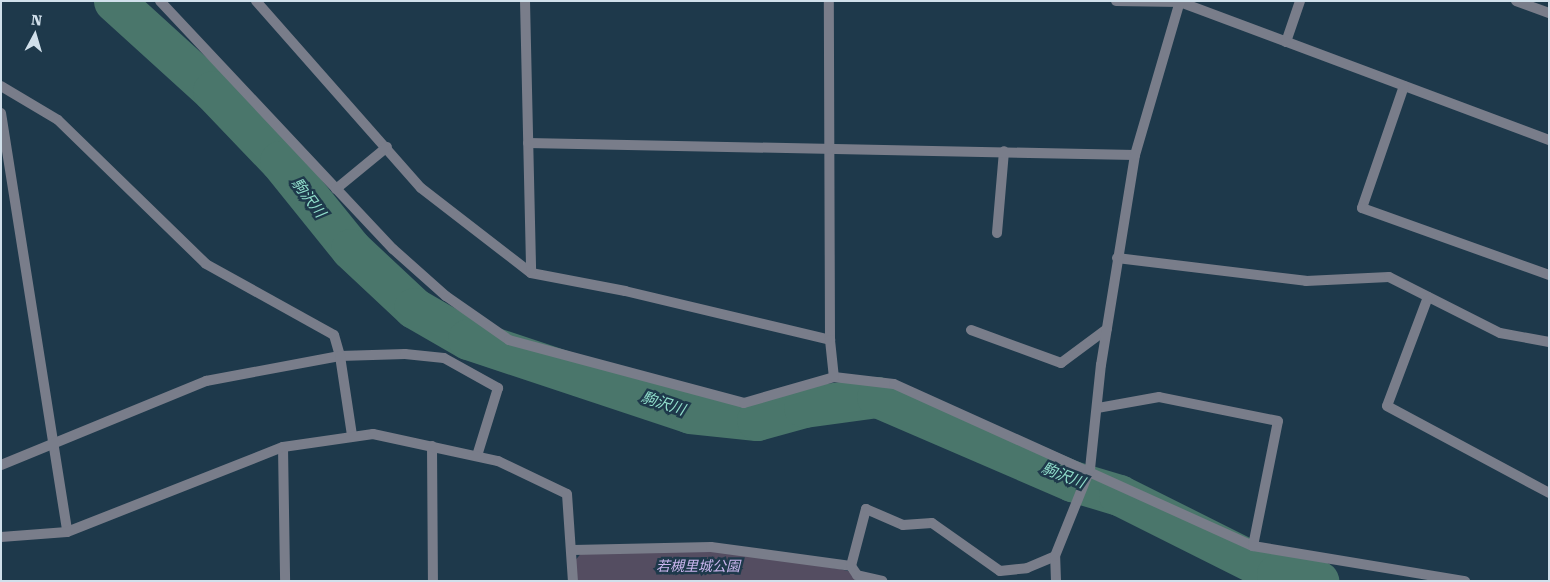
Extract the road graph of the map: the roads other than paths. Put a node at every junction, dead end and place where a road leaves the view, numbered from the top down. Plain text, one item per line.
1 (160, 1) edge
2 (256, 1) edge
3 (525, 1) edge
4 (829, 1) edge
5 (1116, 1) edge
6 (1300, 1) edge
7 (1516, 1) edge
8 (1180, 2) edge
9 (1549, 13) edge
10 (1286, 42) junction
11 (1, 86) edge
12 (1404, 86) junction
13 (1, 113) edge
14 (1549, 140) edge
15 (528, 143) junction
16 (830, 146) junction
17 (387, 147) junction
18 (1004, 151) junction
19 (1134, 155) junction
20 (336, 190) junction
21 (997, 233) dead end
22 (1117, 258) junction
23 (530, 273) junction
24 (1549, 275) edge
25 (1428, 297) junction
26 (1107, 329) junction
27 (971, 330) dead end
28 (830, 340) junction
29 (1549, 342) edge
30 (340, 356) junction
31 (834, 378) junction
32 (1097, 408) junction
33 (352, 434) junction
34 (51, 442) junction
35 (432, 446) junction
36 (283, 447) junction
37 (477, 456) junction
38 (1, 465) edge
39 (1090, 469) junction
40 (1549, 493) edge
41 (67, 532) junction
42 (1, 537) edge
43 (1253, 546) junction
44 (573, 550) junction
45 (1055, 556) junction
46 (851, 566) junction
47 (1000, 571) junction
48 (285, 581) edge
49 (433, 581) edge
50 (573, 581) edge
51 (882, 581) edge
52 (992, 581) edge
53 (1056, 581) edge
54 (1465, 581) edge

1 - 20 street
2 - 17 street
3 - 15 street
4 - 16 street
5 - 8 street
6 - 10 street
7 - 9 street
8 - 10 street
8 - 19 street
10 - 12 street
11 - 30 street
12 - 14 street
12 - 24 street
13 - 34 street
15 - 16 street
15 - 23 street
16 - 18 street
16 - 28 street
17 - 20 street
17 - 23 street
18 - 19 street
18 - 21 street
19 - 22 street
20 - 31 street
22 - 25 street
22 - 26 street
23 - 28 street
25 - 29 street
25 - 40 street
26 - 27 street
26 - 32 street
28 - 31 street
30 - 33 street
30 - 34 street
30 - 37 street
31 - 39 street
32 - 39 street
32 - 43 street
33 - 35 street
33 - 36 street
34 - 38 street
34 - 41 street
35 - 37 street
35 - 49 street
36 - 41 street
36 - 48 street
37 - 44 street
39 - 43 street
39 - 45 street
41 - 42 street
43 - 54 street
44 - 46 street
44 - 50 street
45 - 47 street
45 - 53 street
46 - 47 street
46 - 51 street
47 - 52 street

